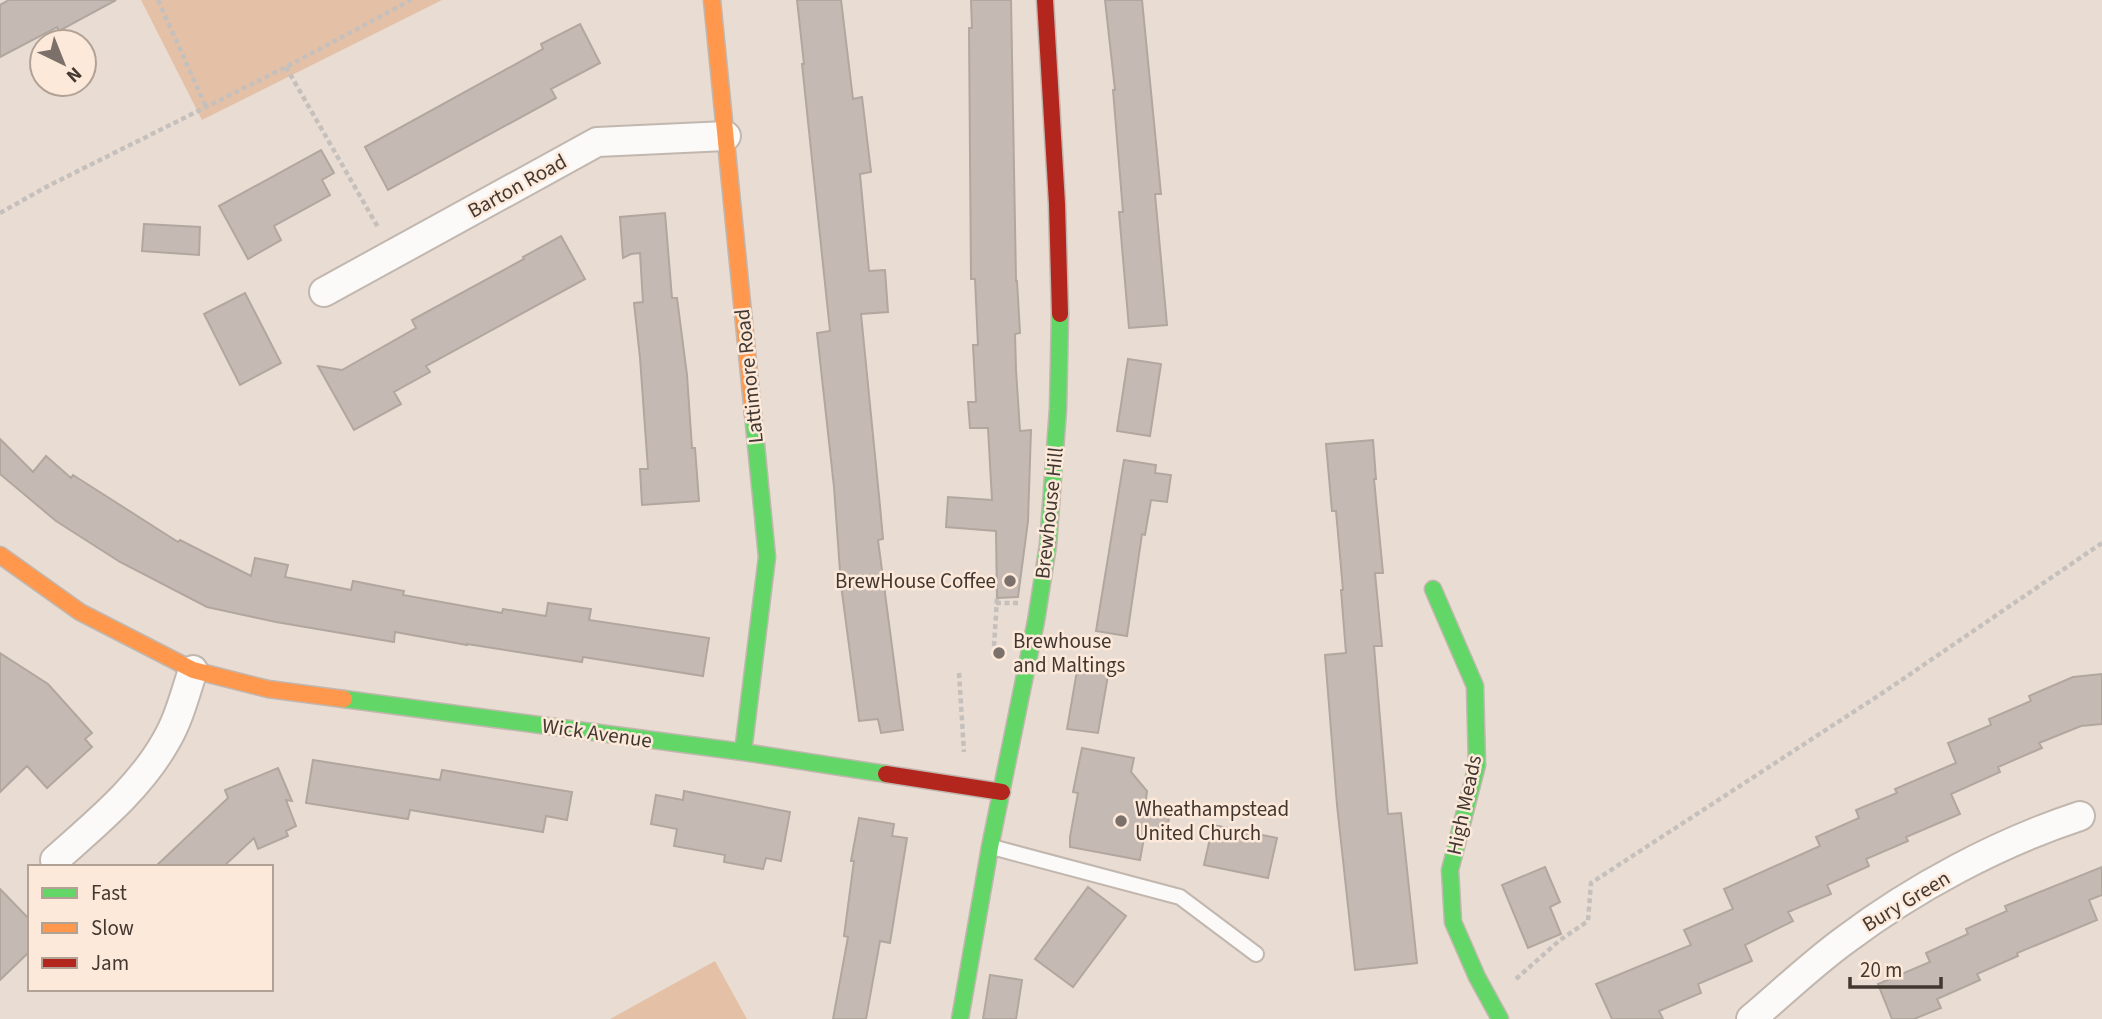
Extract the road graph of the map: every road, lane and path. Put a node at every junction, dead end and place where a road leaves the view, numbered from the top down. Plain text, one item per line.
1 (158, 0) edge
2 (411, 0) edge
3 (712, 0) edge
4 (1045, 0) edge
5 (286, 66) junction
6 (206, 107) junction
7 (726, 136) junction
8 (0, 213) edge
9 (393, 254) junction
10 (324, 292) dead end
11 (2102, 543) edge
12 (0, 555) edge
13 (1433, 589) dead end
14 (1018, 603) dead end
15 (994, 644) dead end
16 (193, 670) junction
17 (959, 673) dead end
18 (743, 752) junction
19 (967, 786) junction
20 (1002, 792) junction
21 (2080, 816) dead end
22 (990, 846) junction
23 (55, 860) dead end
24 (1256, 954) dead end
25 (1512, 982) dead end
26 (960, 1019) edge
27 (1500, 1019) edge
28 (1751, 1019) edge

1 - 6 path
2 - 5 path
3 - 7 street, Lattimore Road
4 - 20 street, Brewhouse Hill
5 - 6 path
5 - 9 path
6 - 8 path
7 - 9 street, Barton Road
7 - 18 street, Lattimore Road
9 - 10 street, Barton Road
11 - 25 path
12 - 16 street, Wick Avenue
13 - 27 street, High Meads
14 - 15 path, bridge
16 - 18 street, Wick Avenue
16 - 23 street
17 - 19 path
18 - 19 street, Wick Avenue
19 - 20 street, Wick Avenue
20 - 22 street, Brewhouse Hill
21 - 28 street, Bury Green
22 - 24 lane
22 - 26 street, Brewhouse Hill

